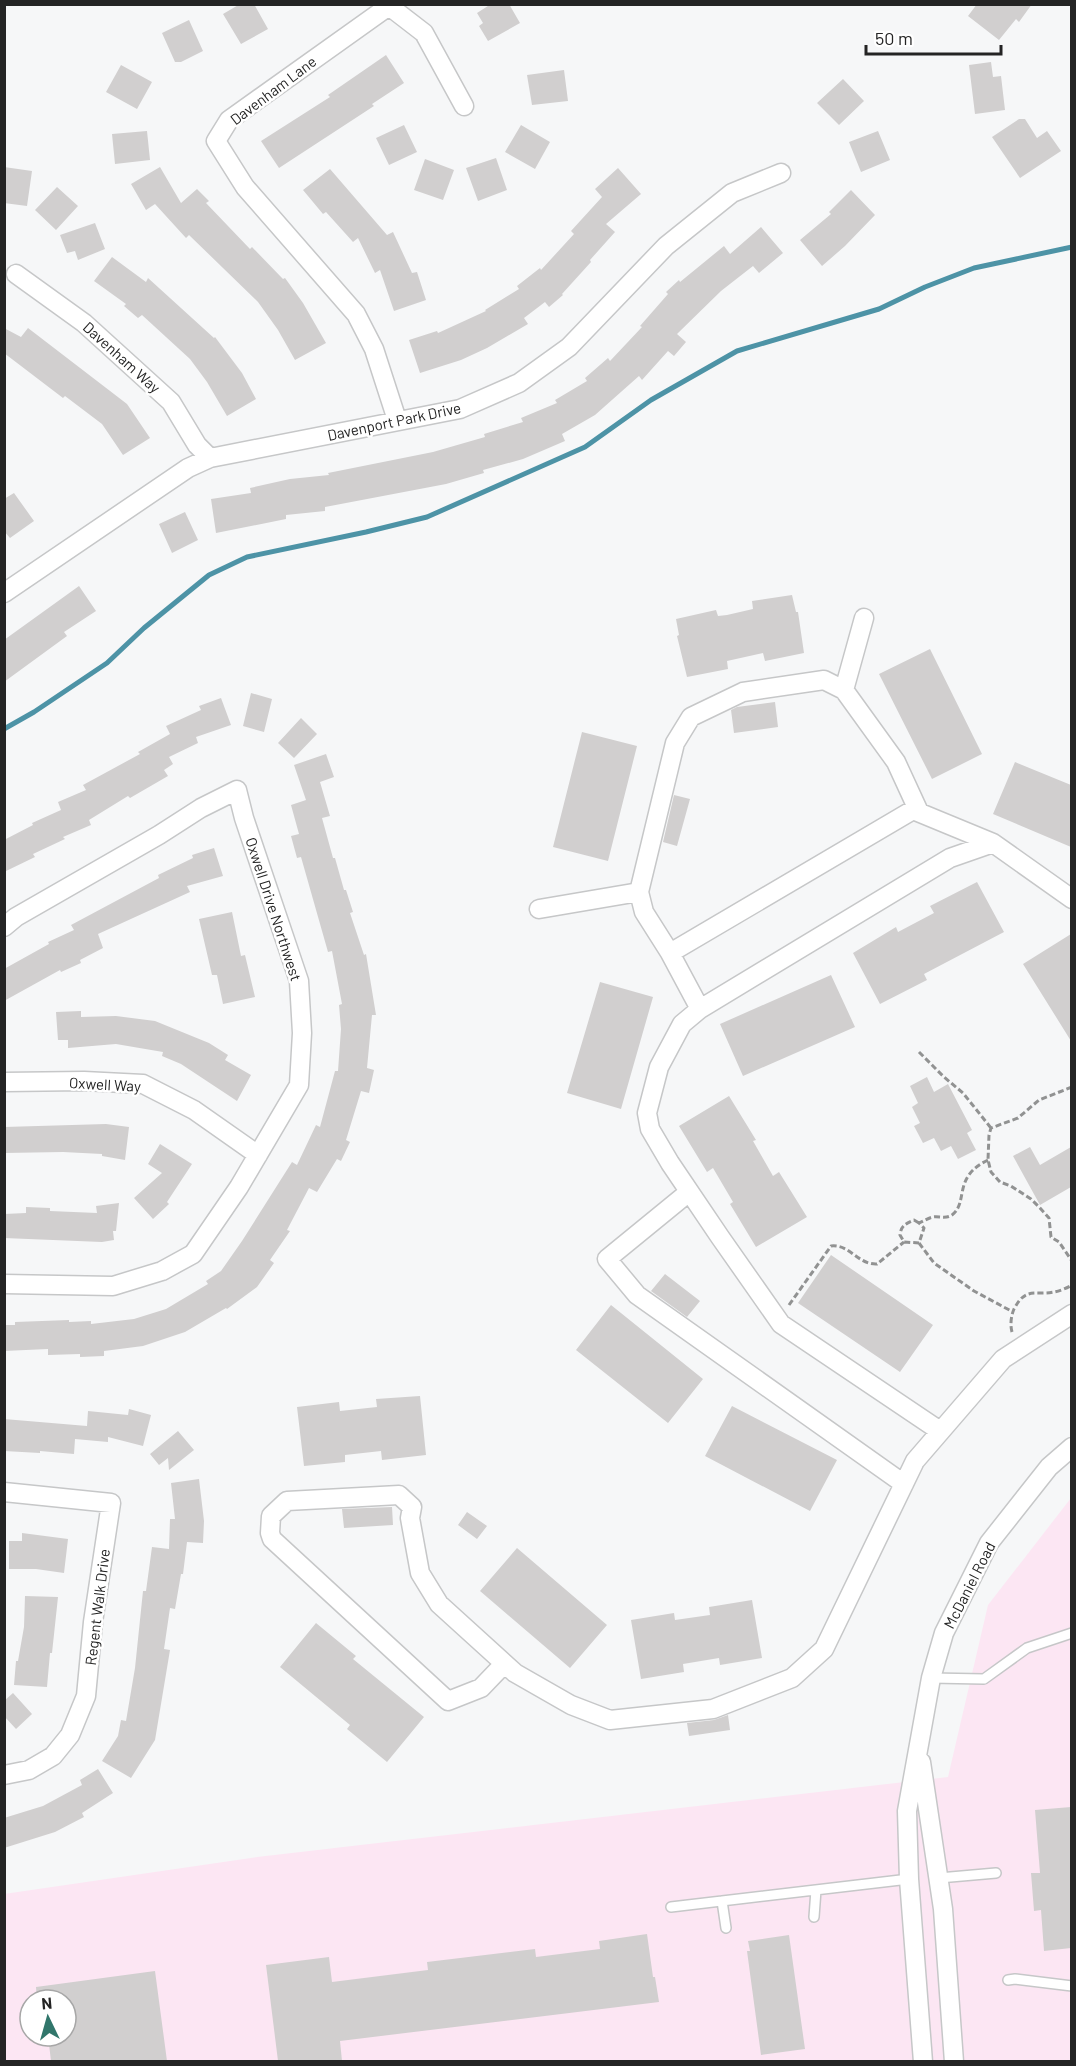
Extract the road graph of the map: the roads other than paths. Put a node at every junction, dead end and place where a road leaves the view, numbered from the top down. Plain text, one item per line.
1 (464, 106) dead end
2 (781, 173) dead end
3 (16, 274) dead end
4 (397, 420) junction
5 (210, 458) junction
6 (4, 593) edge
7 (864, 618) dead end
8 (844, 690) junction
9 (919, 812) junction
10 (993, 843) junction
11 (639, 892) junction
12 (1071, 899) edge
13 (539, 909) dead end
14 (4, 927) edge
15 (670, 953) junction
16 (700, 1009) junction
17 (4, 1082) edge
18 (258, 1155) junction
19 (689, 1192) junction
20 (4, 1284) edge
21 (1071, 1314) edge
22 (940, 1431) junction
23 (1071, 1447) edge
24 (904, 1484) junction
25 (4, 1492) edge
26 (1071, 1633) edge
27 (504, 1664) junction
28 (931, 1678) junction
29 (919, 1750) junction
30 (4, 1775) edge
31 (996, 1874) dead end
32 (939, 1878) junction
33 (909, 1879) junction
34 (816, 1890) junction
35 (722, 1901) junction
36 (671, 1907) dead end
37 (814, 1917) dead end
38 (726, 1928) dead end
39 (1008, 1980) dead end
40 (1071, 1986) edge
41 (923, 2061) edge
42 (954, 2061) edge

1 - 4 street, Davenham Lane
2 - 4 street, Davenport Park Drive
3 - 5 street, Davenham Way
4 - 5 street, Davenport Park Drive
5 - 6 street, Davenport Park Drive
7 - 8 street
8 - 9 street
8 - 11 street
9 - 10 street
9 - 15 street
10 - 12 street
10 - 16 street
11 - 13 street
11 - 15 street
14 - 18 street, Oxwell Drive Northwest
15 - 16 street
16 - 19 street
17 - 18 street, Oxwell Way
18 - 20 street, Oxwell Drive Northwest
19 - 22 street
19 - 24 street
21 - 22 street
22 - 24 street
23 - 28 street, McDaniel Road
24 - 27 street
25 - 30 street, Regent Walk Drive
26 - 28 lane
27 - 27 street
28 - 29 street, McDaniel Road
29 - 32 street, McDaniel Road
29 - 33 street, McDaniel Road
31 - 32 lane
32 - 42 street, McDaniel Road
33 - 34 lane
33 - 41 street, McDaniel Road
34 - 35 lane
34 - 37 lane
35 - 36 lane
35 - 38 lane
39 - 40 lane

